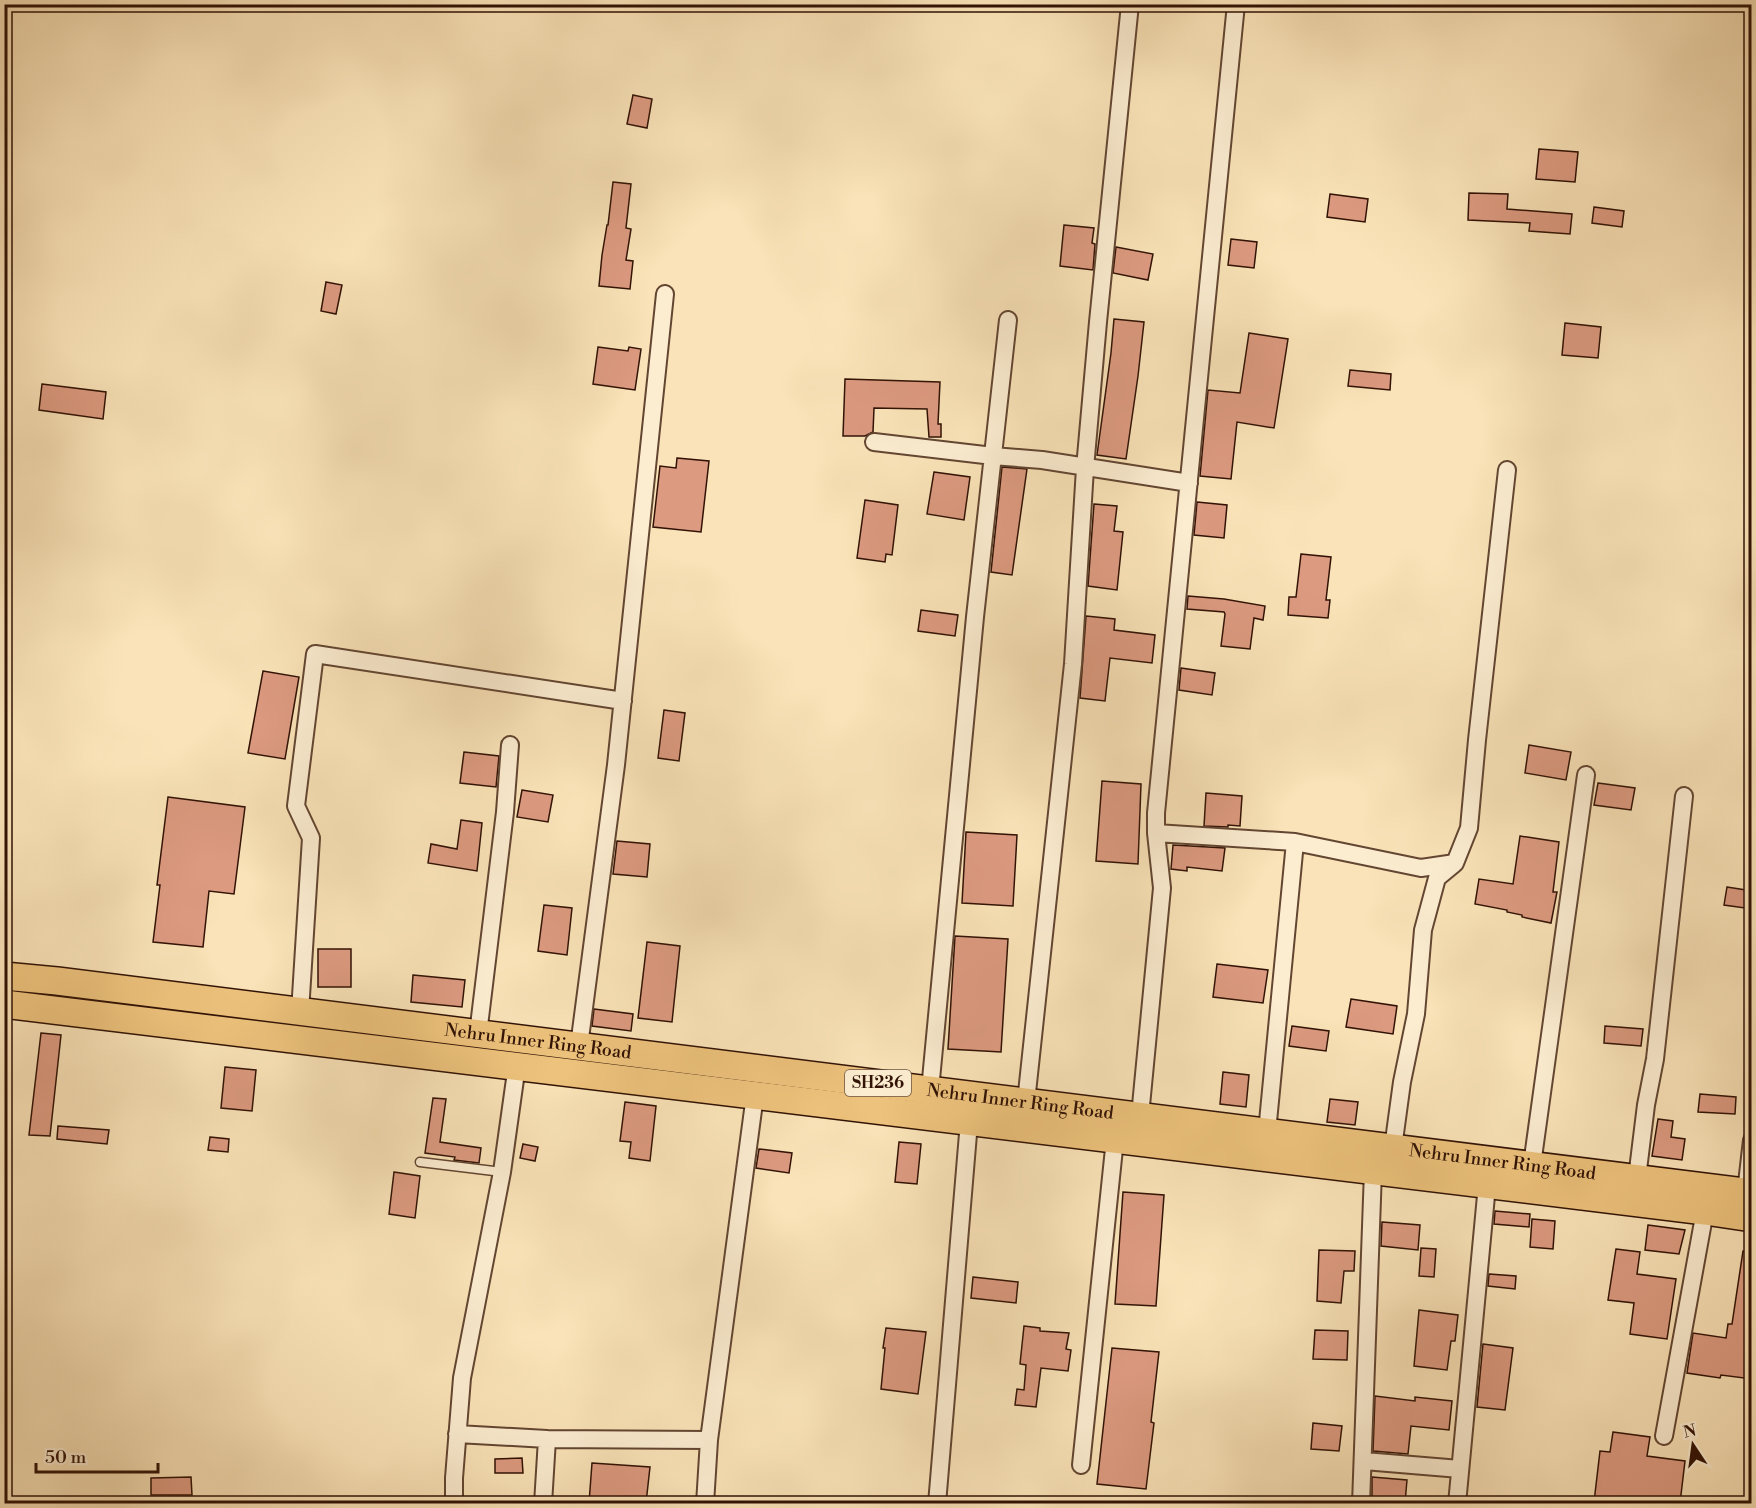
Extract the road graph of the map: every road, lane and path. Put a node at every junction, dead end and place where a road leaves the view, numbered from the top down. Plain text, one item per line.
1 (1130, 4) edge
2 (1236, 4) edge
3 (665, 294) dead end
4 (1008, 320) dead end
5 (874, 442) dead end
6 (993, 456) junction
7 (1085, 468) junction
8 (1507, 470) dead end
9 (1188, 483) junction
10 (623, 701) junction
11 (510, 745) dead end
12 (1586, 775) dead end
13 (1684, 796) dead end
14 (1156, 833) junction
15 (1295, 842) junction
16 (1455, 863) junction
17 (4, 976) edge
18 (4, 1004) edge
19 (300, 1012) junction
20 (478, 1034) junction
21 (579, 1046) junction
22 (517, 1065) junction
23 (930, 1090) junction
24 (755, 1095) junction
25 (1026, 1102) junction
26 (1140, 1116) junction
27 (969, 1122) junction
28 (1267, 1132) junction
29 (1115, 1139) junction
30 (1752, 1140) edge
31 (1393, 1148) junction
32 (420, 1162) dead end
33 (1532, 1165) junction
34 (1373, 1171) junction
35 (502, 1172) junction
36 (1637, 1178) junction
37 (1487, 1185) junction
38 (1749, 1193) edge
39 (1705, 1211) junction
40 (1752, 1218) edge
41 (457, 1434) junction
42 (1664, 1436) dead end
43 (547, 1439) junction
44 (709, 1440) junction
45 (1364, 1461) junction
46 (1081, 1465) dead end
47 (1460, 1469) junction
48 (454, 1503) edge
49 (543, 1503) edge
50 (705, 1503) edge
51 (937, 1503) edge
52 (1361, 1503) edge
53 (1457, 1503) edge

1 - 7 street
2 - 9 street
3 - 10 street
4 - 6 street
5 - 6 street
6 - 7 street
6 - 23 street
7 - 9 street
7 - 25 street
8 - 16 street
9 - 14 street
10 - 19 street
10 - 21 street
11 - 20 street
12 - 33 street
13 - 36 street
14 - 15 street
14 - 26 street
15 - 16 street
15 - 28 street
16 - 31 street
17 - 19 main road, Nehru Inner Ring Road / SH236
18 - 22 main road, SH236
19 - 20 main road, Nehru Inner Ring Road / SH236
20 - 21 main road, Nehru Inner Ring Road / SH236
21 - 23 main road, Nehru Inner Ring Road / SH236
22 - 24 main road, SH236
22 - 35 street
23 - 25 main road, Nehru Inner Ring Road / SH236
24 - 27 main road, SH236
24 - 44 street
25 - 26 main road, Nehru Inner Ring Road / SH236
26 - 28 main road, Nehru Inner Ring Road / SH236
27 - 29 main road, SH236
27 - 51 street
28 - 31 main road, Nehru Inner Ring Road / SH236
29 - 34 main road, SH236
29 - 46 street
30 - 38 street
31 - 33 main road, Nehru Inner Ring Road / SH236
32 - 35 lane
33 - 36 main road, Nehru Inner Ring Road / SH236
34 - 37 main road, SH236
34 - 45 street
35 - 41 street
36 - 38 main road, Nehru Inner Ring Road / SH236
37 - 39 main road, SH236
37 - 47 street
39 - 40 main road, SH236
39 - 42 street
41 - 43 street
41 - 48 street
43 - 44 street
43 - 49 street
44 - 50 street
45 - 47 street
45 - 52 street
47 - 53 street

